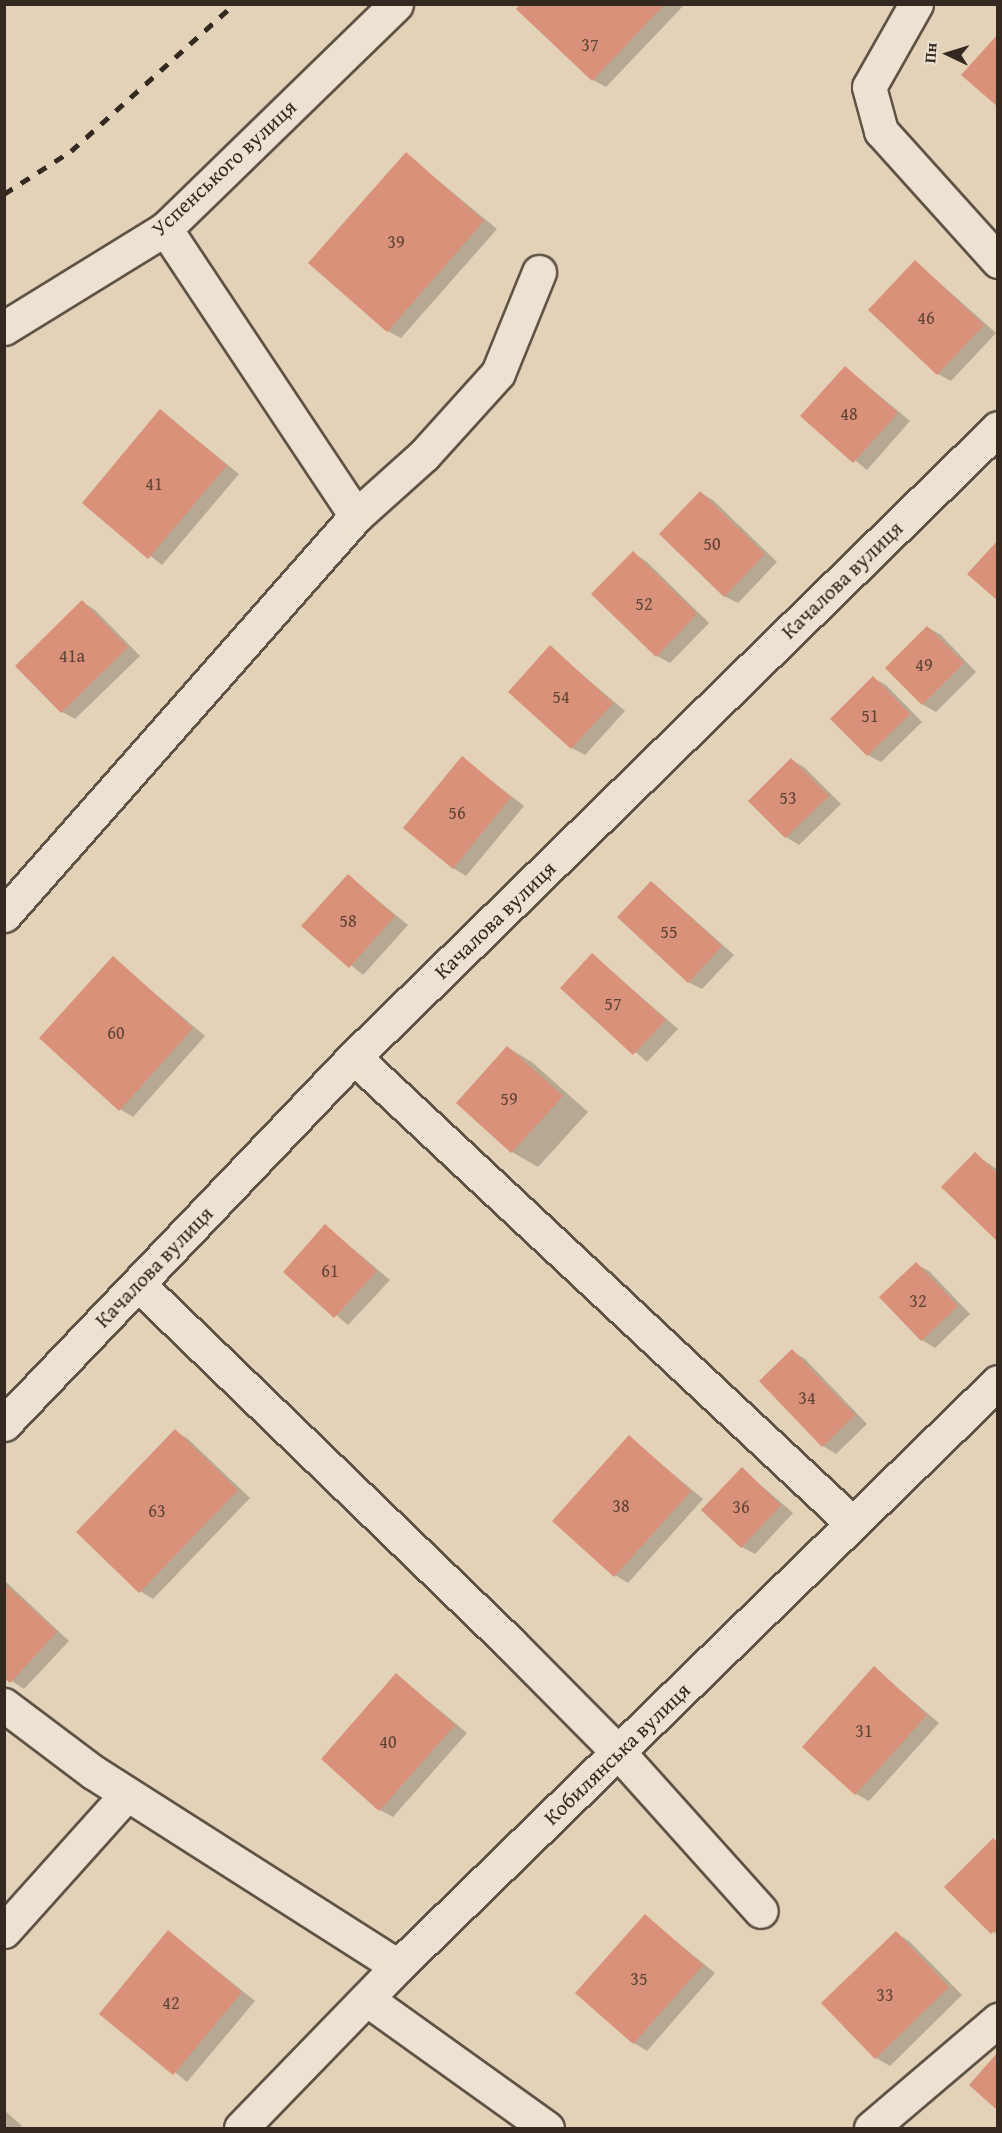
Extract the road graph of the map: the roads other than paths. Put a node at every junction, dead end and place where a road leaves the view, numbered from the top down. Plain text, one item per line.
1 (396, 4) edge
2 (916, 4) edge
3 (165, 229) junction
4 (998, 261) edge
5 (539, 272) dead end
6 (4, 328) edge
7 (998, 428) edge
8 (356, 516) junction
9 (4, 915) edge
10 (354, 1057) junction
11 (138, 1284) junction
12 (998, 1382) edge
13 (4, 1424) edge
14 (851, 1522) junction
15 (4, 1705) edge
16 (619, 1754) junction
17 (127, 1794) junction
18 (761, 1911) dead end
19 (4, 1930) edge
20 (398, 1966) junction
21 (368, 2000) junction
22 (998, 2020) edge
23 (241, 2128) edge
24 (548, 2128) edge
25 (871, 2128) edge

1 - 3 street, Успенського вулиця
2 - 4 street
3 - 6 street, Успенського вулиця
3 - 8 street
5 - 8 street
7 - 10 street, Качалова вулиця
8 - 9 street
10 - 11 street, Качалова вулиця
10 - 14 street
11 - 13 street, Качалова вулиця
11 - 16 street
12 - 14 street, Кобилянська вулиця
14 - 16 street, Кобилянська вулиця
15 - 17 street
16 - 18 street
16 - 20 street, Кобилянська вулиця
17 - 19 street
17 - 20 street
20 - 21 street, Кобилянська вулиця
21 - 23 street, Кобилянська вулиця
21 - 24 street
22 - 25 street

